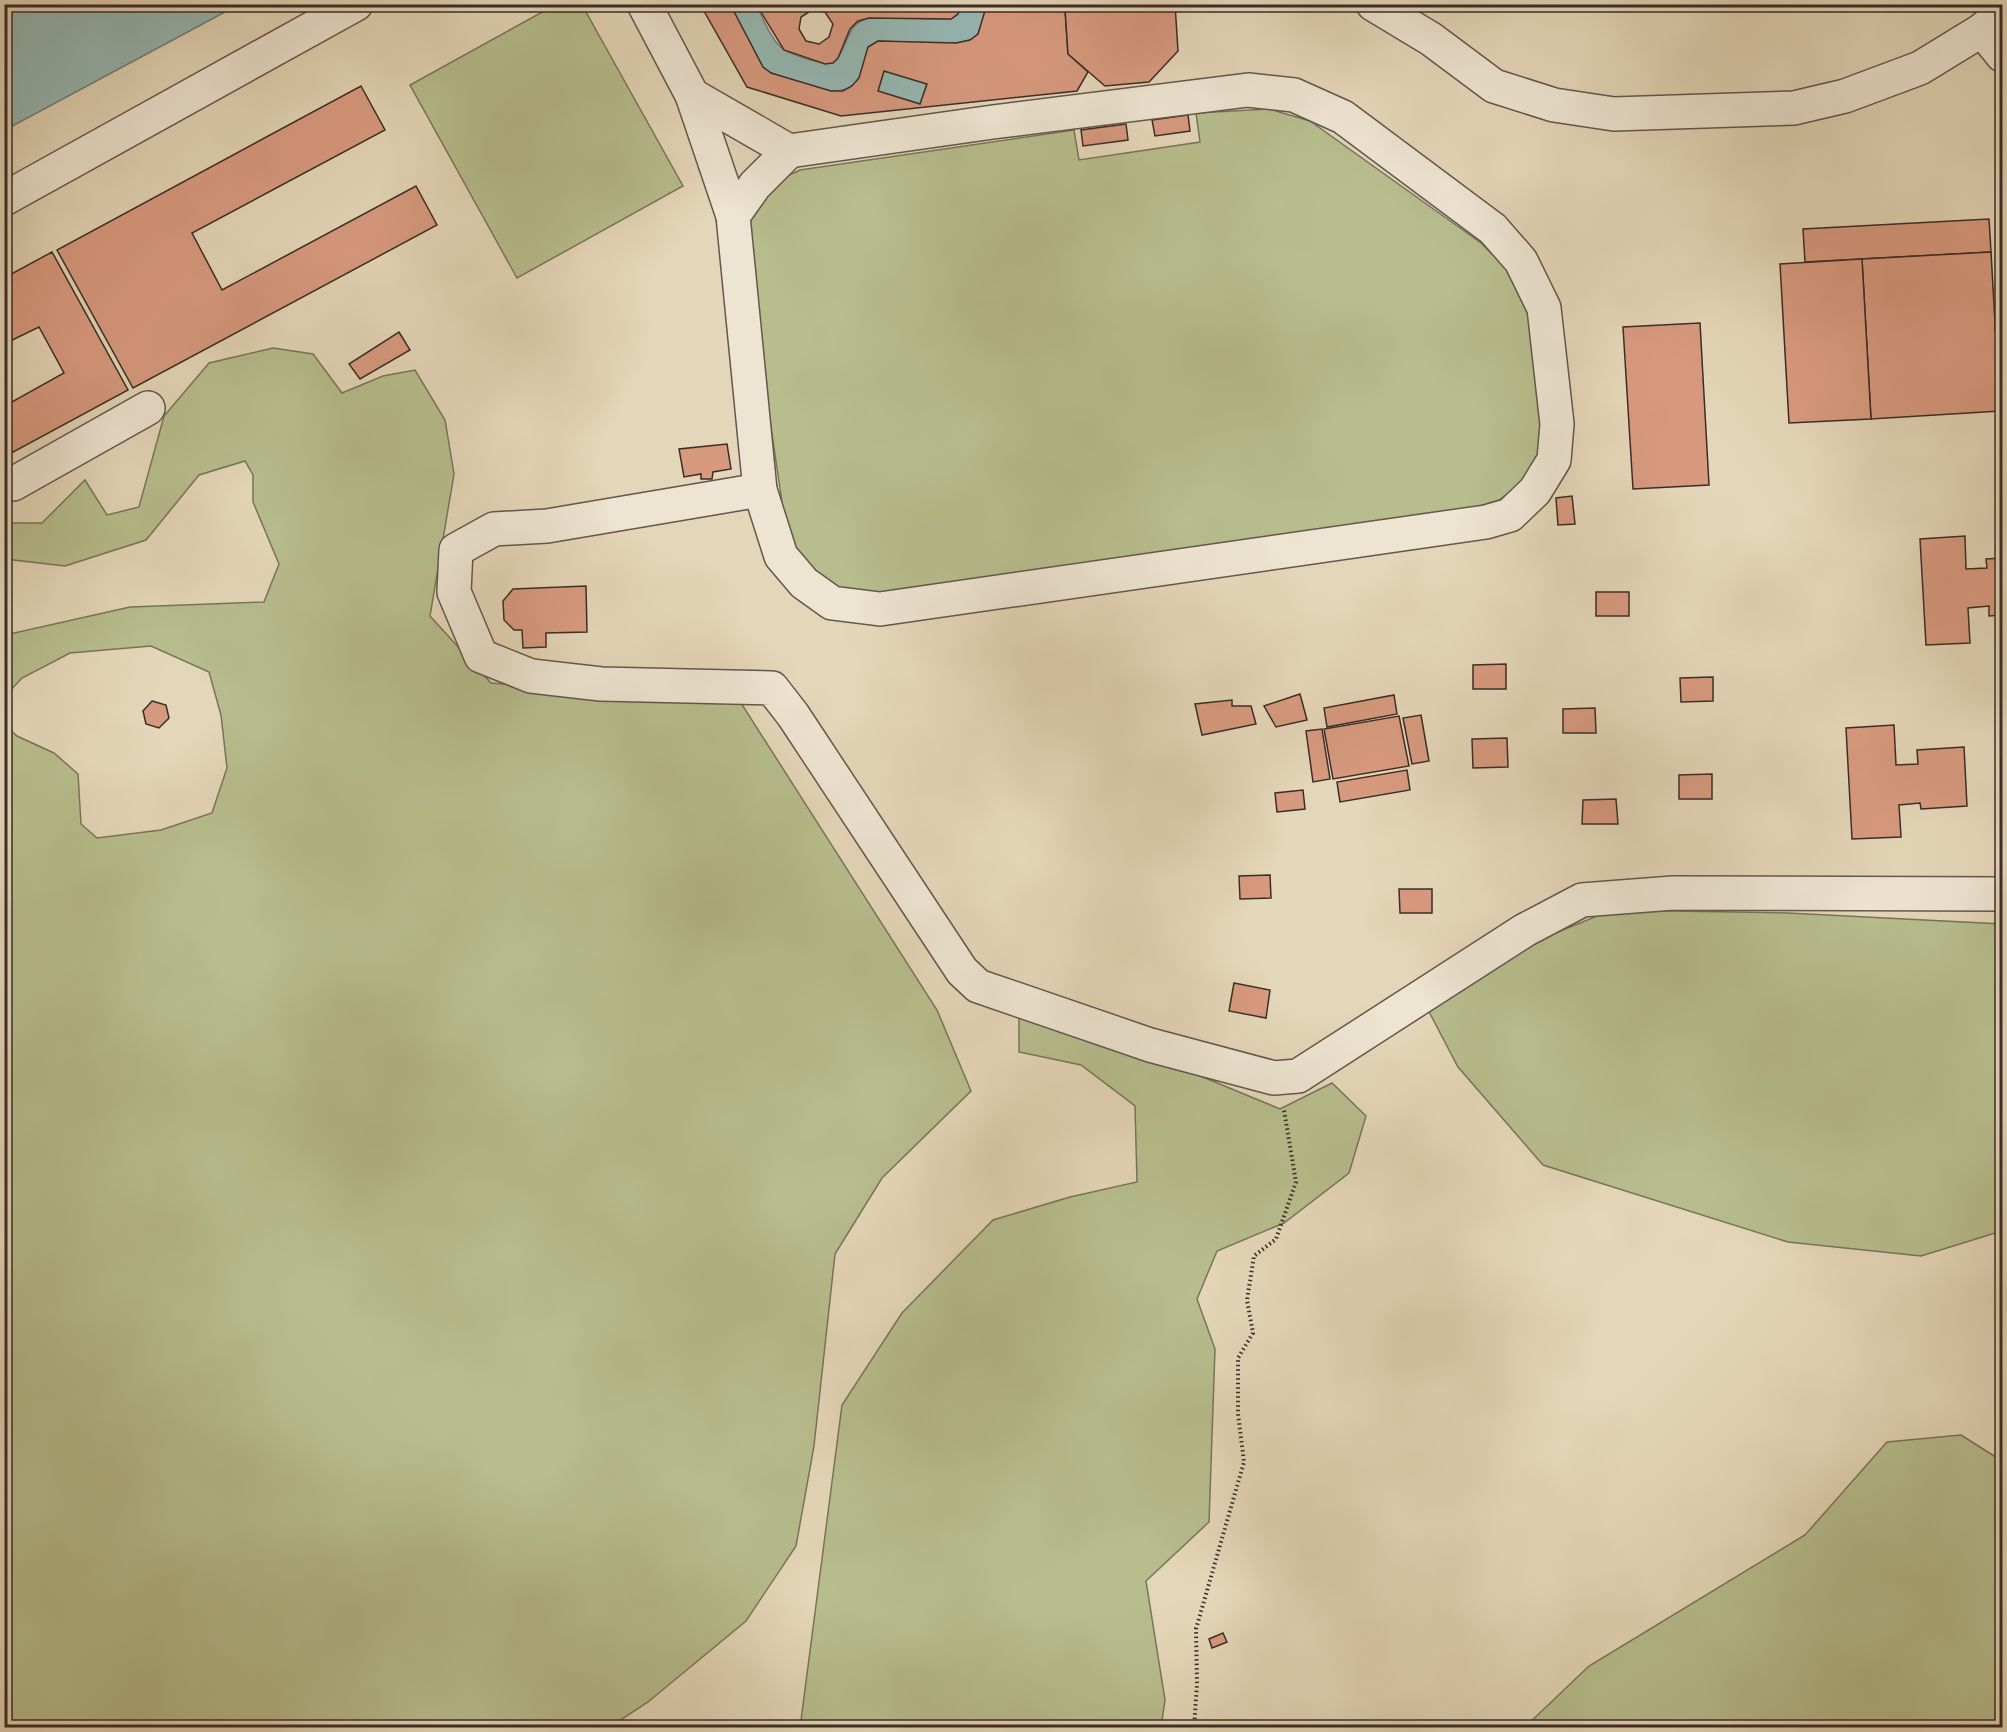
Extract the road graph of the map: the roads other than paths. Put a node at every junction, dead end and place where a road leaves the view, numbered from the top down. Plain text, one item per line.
1 (356, 4) edge
2 (644, 4) edge
3 (1373, 4) edge
4 (1992, 22) edge
5 (2002, 55) edge
6 (692, 95) junction
7 (789, 151) junction
8 (4, 199) edge
9 (733, 216) junction
10 (148, 408) dead end
11 (4, 482) edge
12 (760, 490) junction
13 (2002, 894) edge

1 - 8 street
2 - 6 street
3 - 4 street
4 - 5 street
6 - 7 street
6 - 9 street
7 - 9 street
7 - 12 street
9 - 12 street
10 - 11 street
12 - 13 street

